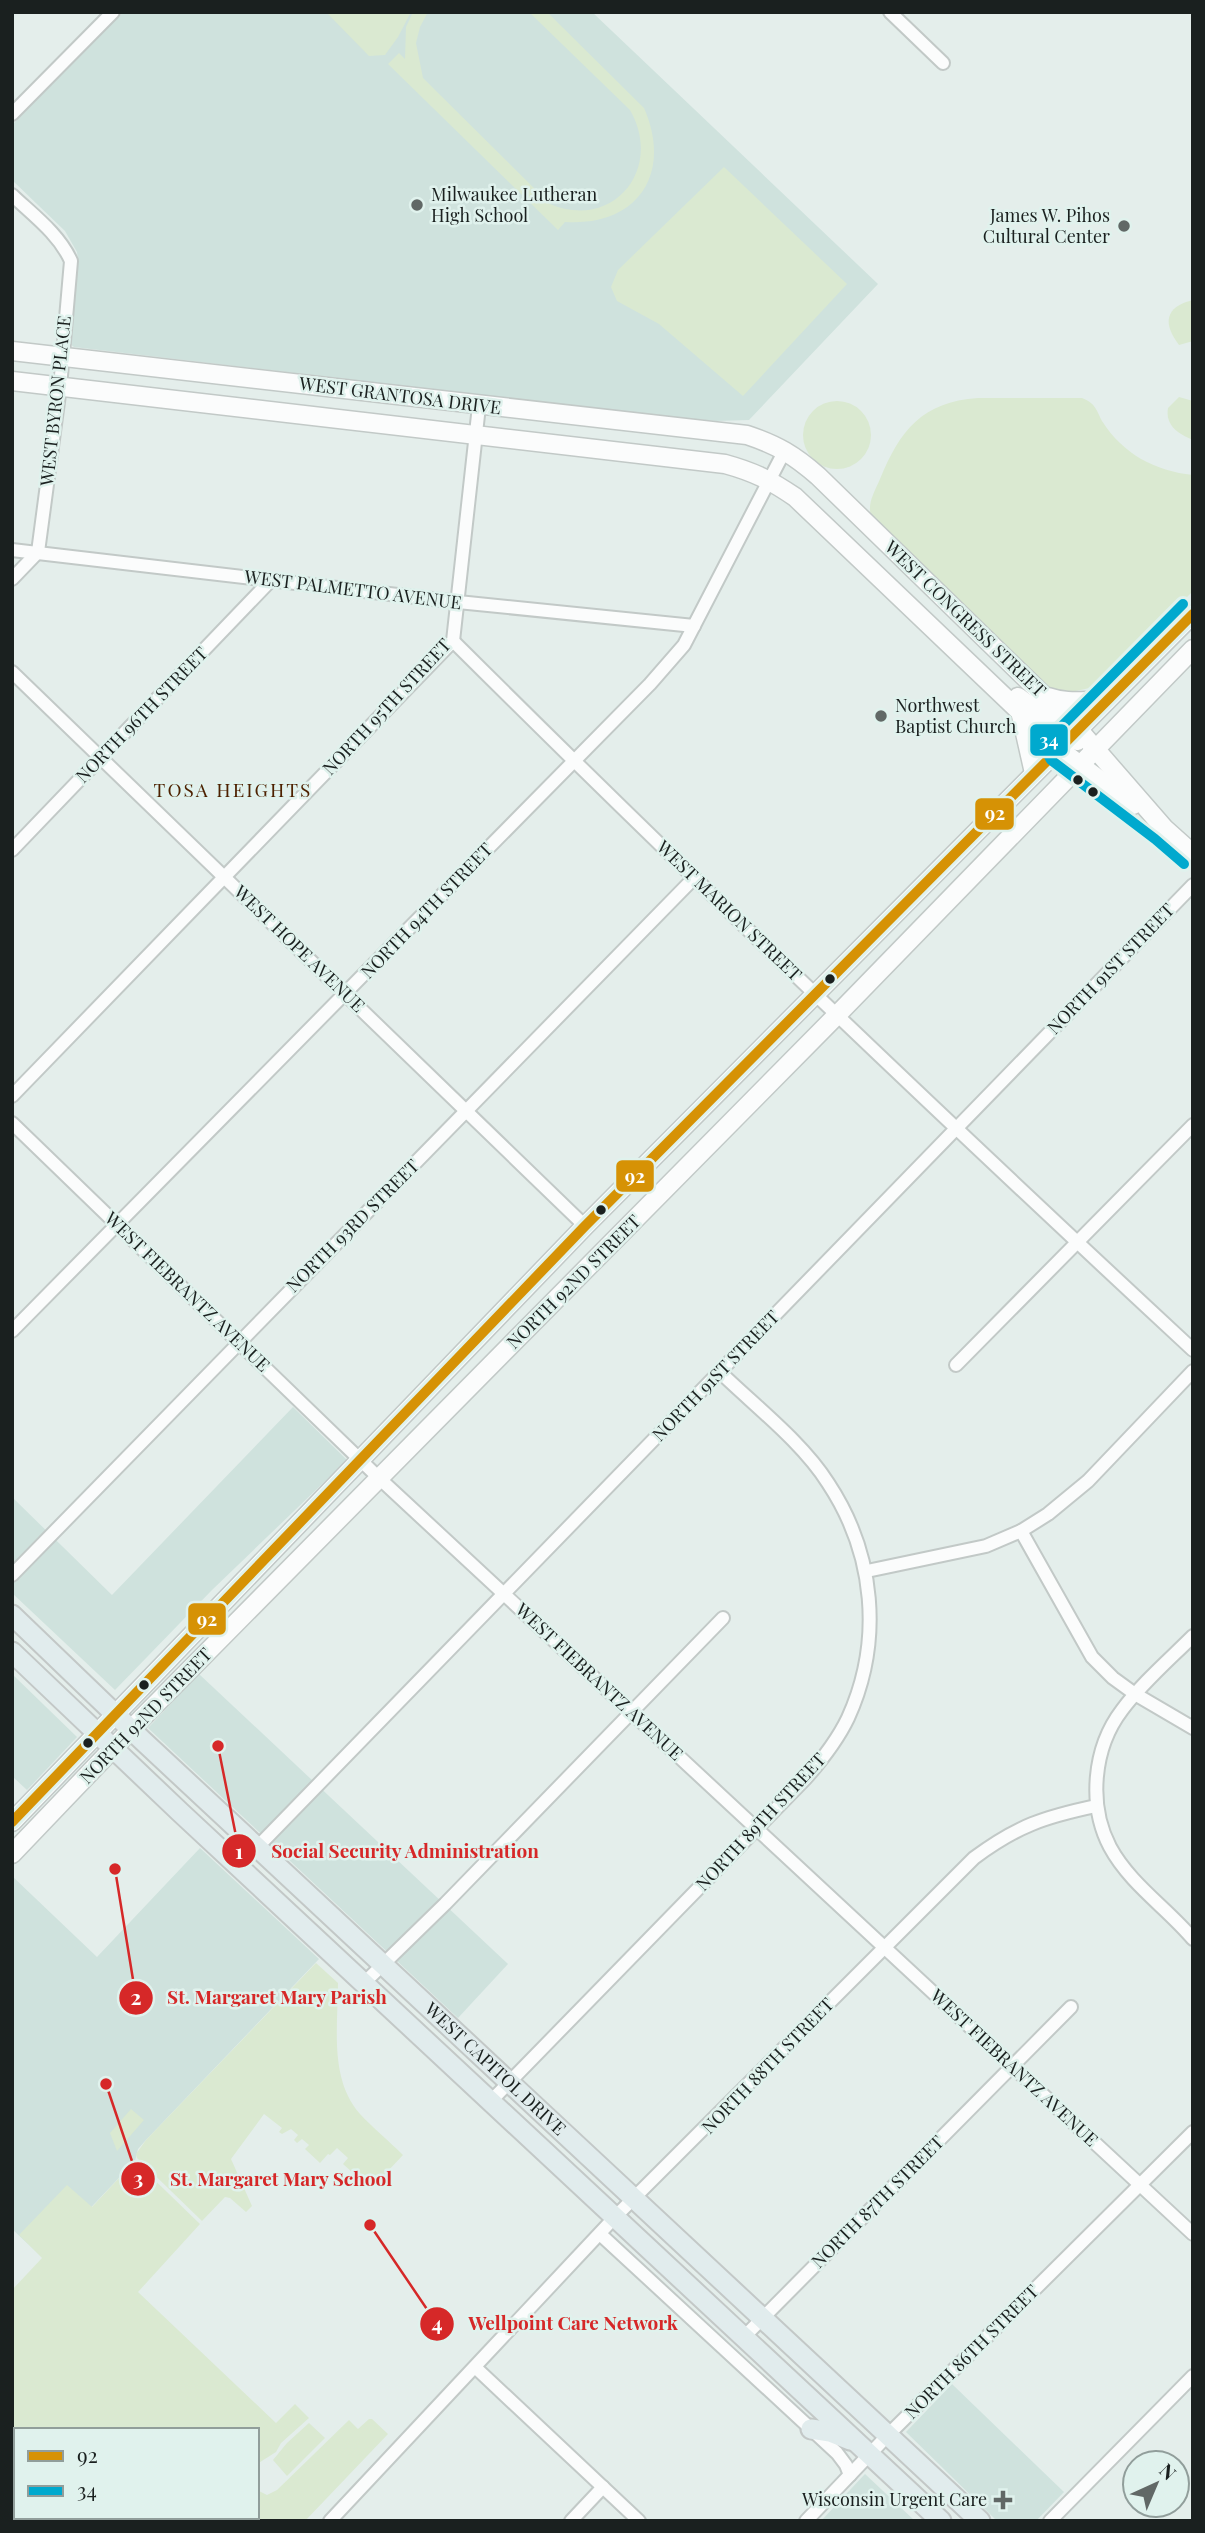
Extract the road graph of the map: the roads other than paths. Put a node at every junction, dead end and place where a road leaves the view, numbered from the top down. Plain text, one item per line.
1 (113, 12) edge
2 (890, 12) edge
3 (943, 63) dead end
4 (12, 114) edge
5 (12, 195) edge
6 (12, 351) edge
7 (63, 356) junction
8 (12, 381) edge
9 (60, 387) junction
10 (479, 406) junction
11 (475, 436) junction
12 (785, 450) junction
13 (769, 479) junction
14 (12, 550) edge
15 (38, 552) junction
16 (12, 579) edge
17 (271, 580) junction
18 (458, 602) junction
19 (1193, 614) edge
20 (694, 626) junction
21 (453, 641) junction
22 (1193, 649) edge
23 (12, 672) edge
24 (995, 687) junction
25 (1044, 696) junction
26 (1106, 701) junction
27 (1020, 711) junction
28 (1069, 738) junction
29 (1095, 750) junction
30 (101, 758) junction
31 (573, 761) junction
32 (1080, 766) junction
33 (1034, 773) junction
34 (1164, 828) junction
35 (12, 850) edge
36 (1193, 854) edge
37 (225, 878) junction
38 (694, 878) junction
39 (1193, 885) edge
40 (346, 994) junction
41 (815, 995) junction
42 (837, 1015) junction
43 (12, 1096) edge
44 (467, 1111) junction
45 (12, 1123) edge
46 (1193, 1125) edge
47 (955, 1129) junction
48 (118, 1226) junction
49 (585, 1226) junction
50 (1077, 1242) junction
51 (12, 1331) edge
52 (238, 1342) junction
53 (1193, 1350) edge
54 (956, 1365) dead end
55 (1193, 1371) edge
56 (720, 1372) junction
57 (360, 1460) junction
58 (379, 1478) junction
59 (1021, 1531) junction
60 (867, 1571) junction
61 (12, 1575) edge
62 (504, 1593) junction
63 (12, 1615) edge
64 (723, 1618) dead end
65 (1193, 1636) edge
66 (12, 1652) edge
67 (1135, 1694) junction
68 (631, 1712) junction
69 (106, 1724) junction
70 (1193, 1728) edge
71 (122, 1740) junction
72 (1096, 1806) junction
73 (12, 1822) edge
74 (757, 1829) junction
75 (257, 1848) junction
76 (12, 1854) edge
77 (239, 1866) junction
78 (1193, 1939) edge
79 (884, 1947) junction
80 (383, 1965) junction
81 (364, 1983) junction
82 (1071, 2007) dead end
83 (1011, 2067) junction
84 (510, 2083) junction
85 (491, 2101) junction
86 (1193, 2132) edge
87 (1140, 2185) junction
88 (635, 2199) junction
89 (615, 2217) junction
90 (600, 2234) junction
91 (1193, 2234) edge
92 (762, 2319) junction
93 (744, 2337) junction
94 (475, 2368) junction
95 (1193, 2376) edge
96 (811, 2429) junction
97 (888, 2435) junction
98 (863, 2449) junction
99 (850, 2475) junction
100 (603, 2487) junction
101 (330, 2521) edge
102 (570, 2521) edge
103 (639, 2521) edge
104 (806, 2521) edge
105 (941, 2521) edge
106 (980, 2521) edge
107 (1050, 2521) edge

1 - 4 street
2 - 3 street
5 - 7 street, WEST BYRON PLACE
6 - 7 main road, WEST GRANTOSA DRIVE
7 - 9 street, WEST BYRON PLACE
7 - 10 main road, WEST GRANTOSA DRIVE
8 - 9 main road, WEST GRANTOSA DRIVE
9 - 11 main road, WEST GRANTOSA DRIVE
9 - 15 street, WEST BYRON PLACE
10 - 11 street, NORTH 95TH STREET
10 - 12 main road, WEST GRANTOSA DRIVE
11 - 13 main road, WEST GRANTOSA DRIVE
11 - 18 street, NORTH 95TH STREET
12 - 13 street, NORTH 94TH STREET
12 - 25 main road, WEST CONGRESS STREET
13 - 20 street, NORTH 94TH STREET
13 - 24 main road, WEST CONGRESS STREET
14 - 15 street, WEST PALMETTO AVENUE
15 - 16 street
15 - 17 street, WEST PALMETTO AVENUE
17 - 18 street, WEST PALMETTO AVENUE
17 - 30 street, NORTH 96TH STREET
18 - 20 street, WEST PALMETTO AVENUE
18 - 21 street, NORTH 95TH STREET
19 - 26 main road, NORTH 92ND STREET
20 - 31 street, NORTH 94TH STREET
21 - 31 street, WEST MARION STREET
21 - 37 street, NORTH 95TH STREET
22 - 29 main road, NORTH 92ND STREET
23 - 30 street, WEST HOPE AVENUE
24 - 27 main road, WEST CONGRESS STREET
24 - 28 main road
25 - 26 main road
25 - 28 main road, WEST CONGRESS STREET
26 - 28 main road, NORTH 92ND STREET
27 - 28 main road, WEST CONGRESS STREET
27 - 33 main road
28 - 29 main road, WEST CONGRESS STREET
28 - 32 main road, WEST CONGRESS STREET
28 - 33 main road, NORTH 92ND STREET
29 - 32 main road, NORTH 92ND STREET
29 - 34 main road, WEST CONGRESS STREET
30 - 35 street, NORTH 96TH STREET
30 - 37 street, WEST HOPE AVENUE
31 - 38 street, WEST MARION STREET
31 - 40 street, NORTH 94TH STREET
32 - 34 main road, WEST CONGRESS STREET
32 - 42 main road, NORTH 92ND STREET
33 - 41 main road, NORTH 92ND STREET
34 - 36 main road, WEST CONGRESS STREET
37 - 40 street, WEST HOPE AVENUE
37 - 43 street, NORTH 95TH STREET
38 - 41 street, WEST MARION STREET
38 - 44 street, NORTH 93RD STREET
39 - 47 street, NORTH 91ST STREET
40 - 44 street, WEST HOPE AVENUE
40 - 48 street, NORTH 94TH STREET
41 - 42 street, WEST MARION STREET
41 - 49 main road, NORTH 92ND STREET
42 - 47 street, WEST MARION STREET
42 - 58 main road, NORTH 92ND STREET
44 - 49 street, WEST HOPE AVENUE
44 - 52 street, NORTH 93RD STREET
45 - 48 street, WEST FIEBRANTZ AVENUE
46 - 50 street
47 - 50 street, WEST MARION STREET
47 - 56 street, NORTH 91ST STREET
48 - 51 street, NORTH 94TH STREET
48 - 52 street, WEST FIEBRANTZ AVENUE
49 - 57 main road, NORTH 92ND STREET
50 - 53 street, WEST MARION STREET
50 - 54 street
52 - 57 street, WEST FIEBRANTZ AVENUE
52 - 61 street, NORTH 93RD STREET
55 - 59 street
56 - 60 street
56 - 62 street, NORTH 91ST STREET
57 - 58 street, WEST FIEBRANTZ AVENUE
57 - 69 main road, NORTH 92ND STREET
58 - 62 street, WEST FIEBRANTZ AVENUE
58 - 71 main road, NORTH 92ND STREET
59 - 60 street
59 - 67 street
60 - 74 street, NORTH 89TH STREET
62 - 68 street, WEST FIEBRANTZ AVENUE
62 - 75 street, NORTH 91ST STREET
63 - 69 main road, WEST CAPITOL DRIVE
64 - 68 street
65 - 67 street
66 - 69 main road, WEST CAPITOL DRIVE
67 - 70 street
67 - 72 street
68 - 74 street, WEST FIEBRANTZ AVENUE
68 - 80 street
69 - 71 main road, WEST CAPITOL DRIVE
69 - 73 main road, NORTH 92ND STREET
71 - 75 main road, WEST CAPITOL DRIVE
71 - 76 main road, NORTH 92ND STREET
71 - 77 main road, WEST CAPITOL DRIVE
72 - 78 street
72 - 79 street, NORTH 88TH STREET
74 - 79 street, WEST FIEBRANTZ AVENUE
74 - 84 street, NORTH 89TH STREET
75 - 77 street, NORTH 91ST STREET
75 - 80 main road, WEST CAPITOL DRIVE
77 - 81 main road, WEST CAPITOL DRIVE
79 - 83 street, WEST FIEBRANTZ AVENUE
79 - 88 street, NORTH 88TH STREET
80 - 81 street
80 - 84 main road, WEST CAPITOL DRIVE
81 - 85 main road, WEST CAPITOL DRIVE
82 - 83 street, NORTH 87TH STREET
83 - 87 street, WEST FIEBRANTZ AVENUE
83 - 92 street, NORTH 87TH STREET
84 - 85 street, NORTH 89TH STREET
84 - 88 main road, WEST CAPITOL DRIVE
85 - 89 main road, WEST CAPITOL DRIVE
86 - 87 street, NORTH 86TH STREET
87 - 91 street, WEST FIEBRANTZ AVENUE
87 - 97 street, NORTH 86TH STREET
88 - 89 street, NORTH 88TH STREET
88 - 92 main road, WEST CAPITOL DRIVE
89 - 90 street, NORTH 88TH STREET
89 - 93 main road, WEST CAPITOL DRIVE
90 - 94 street, NORTH 88TH STREET
90 - 96 street
92 - 93 street, NORTH 87TH STREET
92 - 97 main road, WEST CAPITOL DRIVE
93 - 98 main road, WEST CAPITOL DRIVE
94 - 100 street
94 - 101 street, NORTH 88TH STREET
95 - 107 street
96 - 98 main road
96 - 99 street
97 - 98 street, NORTH 86TH STREET
97 - 106 main road, WEST CAPITOL DRIVE
98 - 99 street, NORTH 86TH STREET
98 - 105 main road, WEST CAPITOL DRIVE
99 - 104 street, NORTH 86TH STREET
100 - 102 street
100 - 103 street

